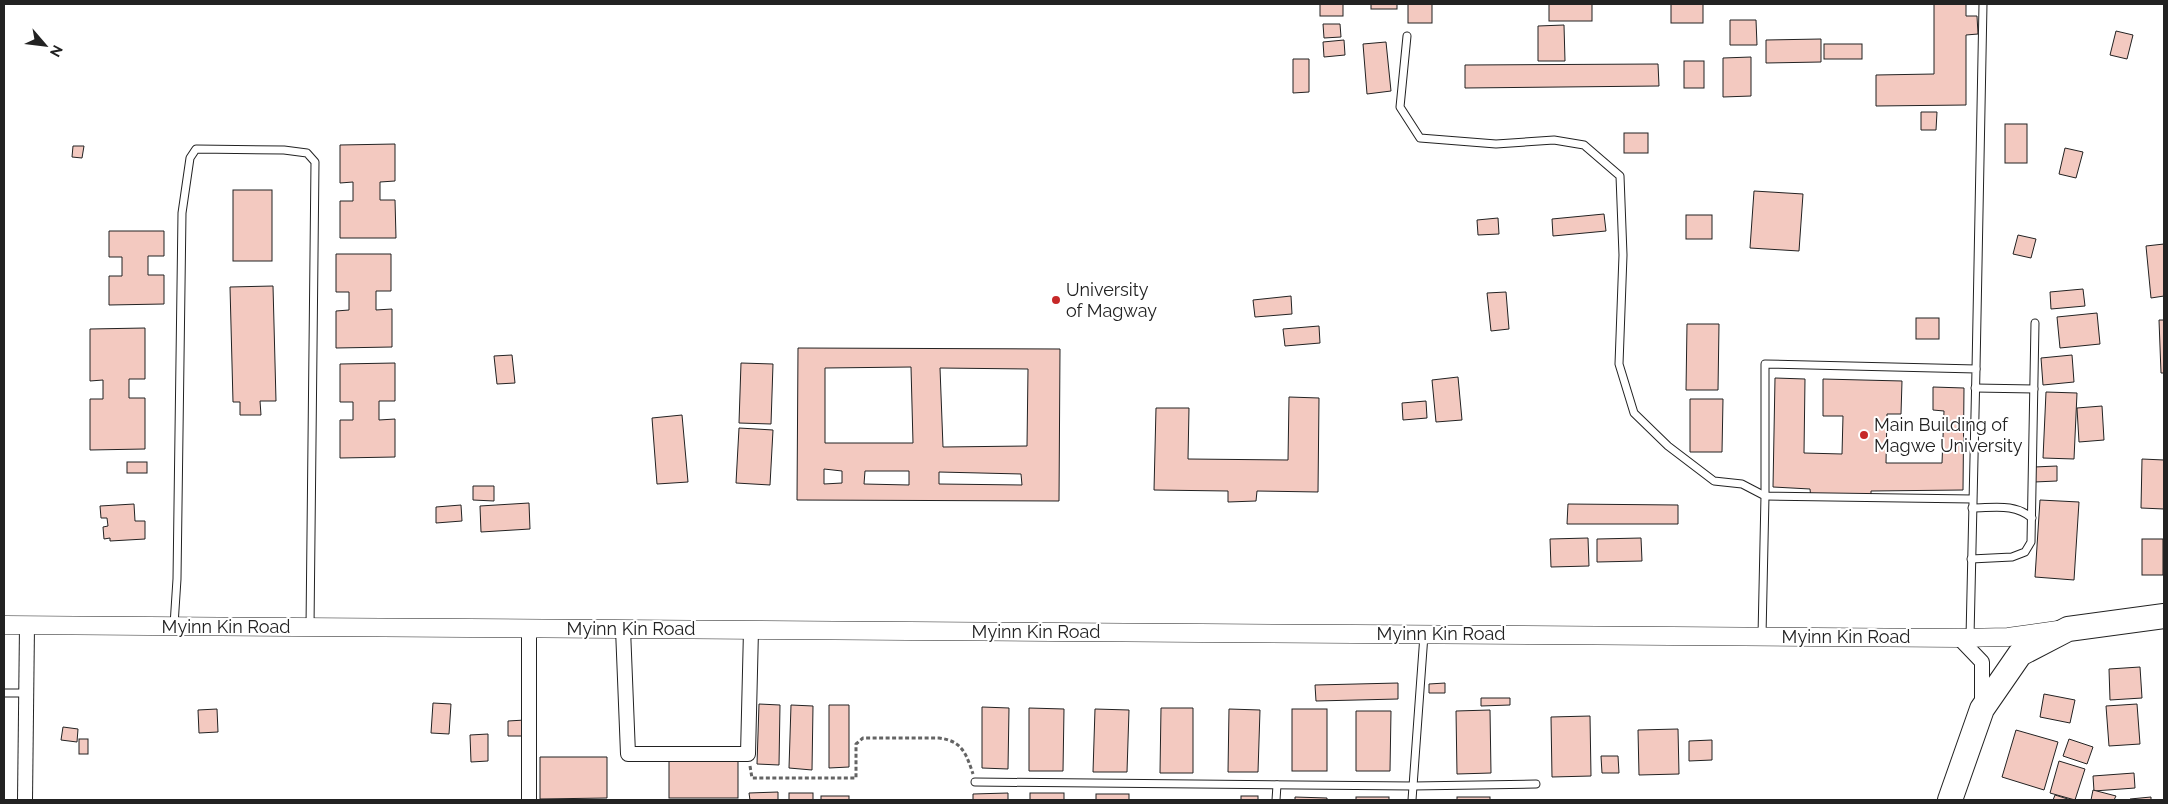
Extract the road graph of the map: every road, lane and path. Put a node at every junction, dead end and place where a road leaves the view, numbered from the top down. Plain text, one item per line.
1 (1983, 4) edge
2 (1407, 36) dead end
3 (2035, 323) dead end
4 (1976, 368) junction
5 (1975, 388) junction
6 (2034, 389) junction
7 (1765, 496) junction
8 (1972, 499) junction
9 (1972, 508) junction
10 (2032, 518) junction
11 (1971, 559) junction
12 (2164, 616) edge
13 (4, 626) edge
14 (27, 626) junction
15 (174, 626) junction
16 (310, 627) junction
17 (529, 629) junction
18 (2068, 629) junction
19 (622, 630) junction
20 (751, 630) junction
21 (1424, 634) junction
22 (1762, 636) junction
23 (1964, 638) junction
24 (4, 693) edge
25 (26, 693) junction
26 (1982, 709) junction
27 (748, 754) junction
28 (975, 782) joint
29 (1536, 784) dead end
30 (1276, 785) junction
31 (1413, 786) junction
32 (25, 800) edge
33 (529, 800) edge
34 (1276, 800) edge
35 (1412, 800) edge
36 (1950, 800) edge

1 - 4 lane
2 - 7 lane
3 - 6 lane
4 - 5 lane
4 - 7 lane
5 - 6 lane
5 - 8 lane
6 - 10 lane
7 - 8 lane
7 - 22 lane
8 - 9 lane
9 - 10 lane
9 - 11 lane
10 - 11 lane
11 - 23 lane
12 - 18 highway
13 - 14 street, Myinn Kin Road
14 - 15 street, Myinn Kin Road
14 - 25 street
15 - 16 street, Myinn Kin Road
15 - 16 lane
16 - 17 street, Myinn Kin Road
17 - 19 street, Myinn Kin Road
17 - 33 street
18 - 23 street, Myinn Kin Road
18 - 26 highway
19 - 20 street, Myinn Kin Road
19 - 27 street
20 - 21 street, Myinn Kin Road
20 - 27 street
21 - 22 street, Myinn Kin Road
21 - 31 lane
22 - 23 street, Myinn Kin Road
23 - 26 street
24 - 25 lane
25 - 32 street
26 - 36 highway
27 - 28 path
28 - 30 lane
29 - 31 lane
30 - 31 lane
30 - 34 lane
31 - 35 lane

